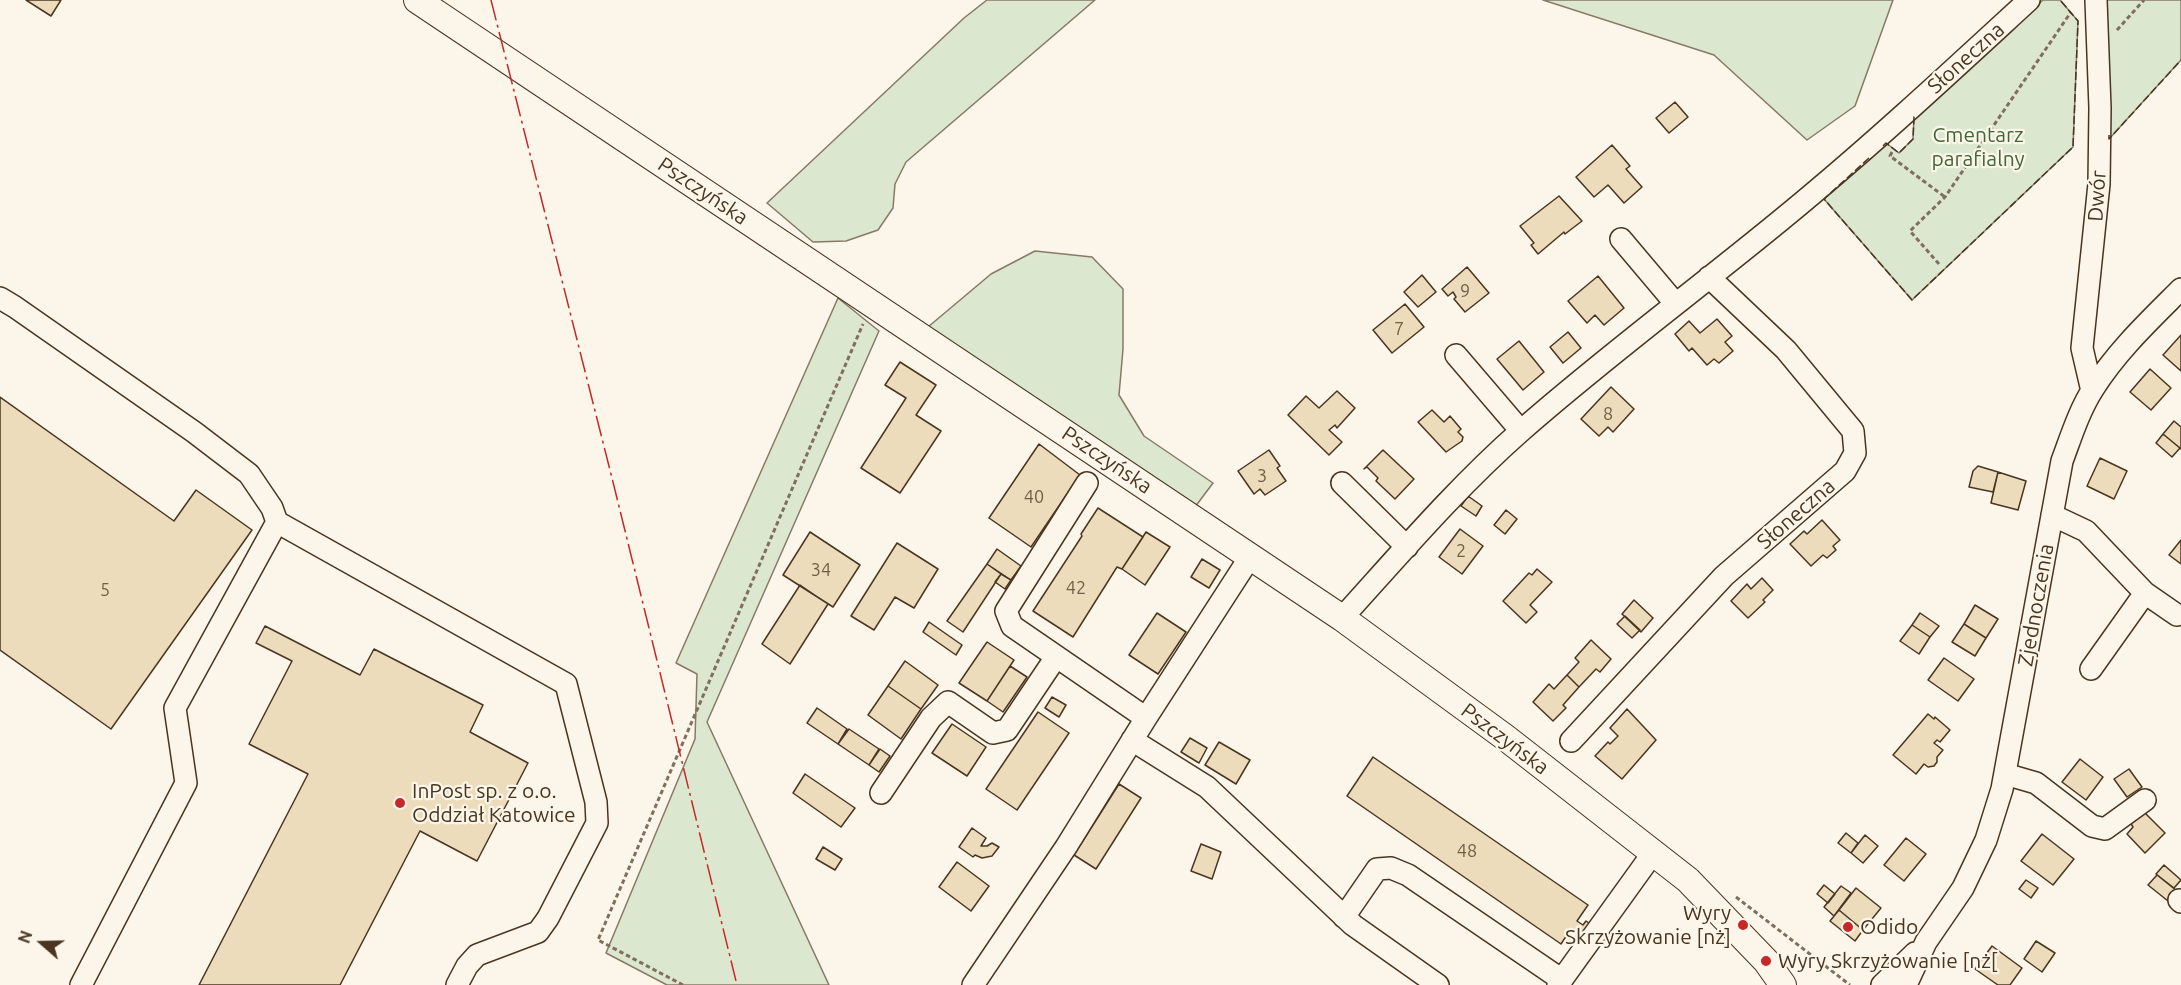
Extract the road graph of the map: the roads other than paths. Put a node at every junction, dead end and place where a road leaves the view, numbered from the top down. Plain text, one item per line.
1 (417, 0) edge
2 (2029, 0) edge
3 (2096, 0) edge
4 (1621, 239) dead end
5 (1709, 277) junction
6 (2181, 289) edge
7 (0, 298) edge
8 (1675, 303) junction
9 (1456, 355) dead end
10 (2092, 391) junction
11 (1521, 431) junction
12 (1087, 483) dead end
13 (1342, 483) dead end
14 (2052, 515) junction
15 (277, 522) junction
16 (1407, 547) junction
17 (1250, 557) junction
18 (2145, 593) junction
19 (2177, 615) dead end
20 (1342, 618) junction
21 (1056, 657) junction
22 (2091, 669) dead end
23 (1146, 718) junction
24 (1132, 740) junction
25 (1571, 741) dead end
26 (2005, 774) junction
27 (881, 793) dead end
28 (2145, 800) dead end
29 (1653, 853) junction
30 (1344, 917) junction
31 (1926, 942) junction
32 (1766, 962) junction
33 (1560, 982) edge
34 (81, 985) edge
35 (457, 985) edge
36 (973, 985) edge
37 (1438, 985) edge
38 (1783, 985) edge
39 (1803, 985) edge
40 (1882, 985) edge
41 (1906, 985) edge

1 - 17 main road, Pszczyńska
2 - 5 street, Słoneczna
3 - 10 street, Dwór
4 - 8 street
5 - 8 street, Słoneczna
5 - 25 street, Słoneczna
6 - 10 street, Zjednoczenia
7 - 15 street
8 - 11 street, Słoneczna
9 - 11 street
10 - 14 street, Zjednoczenia
11 - 16 street, Słoneczna
12 - 21 street
13 - 16 street
14 - 18 street
14 - 26 street, Zjednoczenia
15 - 34 street
15 - 35 street
16 - 20 street, Słoneczna
17 - 20 main road, Pszczyńska
17 - 23 street
18 - 19 street
18 - 22 street
20 - 29 main road, Pszczyńska
21 - 23 street
21 - 27 street
23 - 24 street
24 - 30 street
24 - 36 street
26 - 28 street
26 - 31 street, Zjednoczenia
29 - 32 main road, Pszczyńska
29 - 33 street
30 - 33 street
30 - 37 street
31 - 40 street, Zjednoczenia
31 - 41 street, Zjednoczenia
32 - 38 main road, Pszczyńska
32 - 39 main road, Pszczyńska

